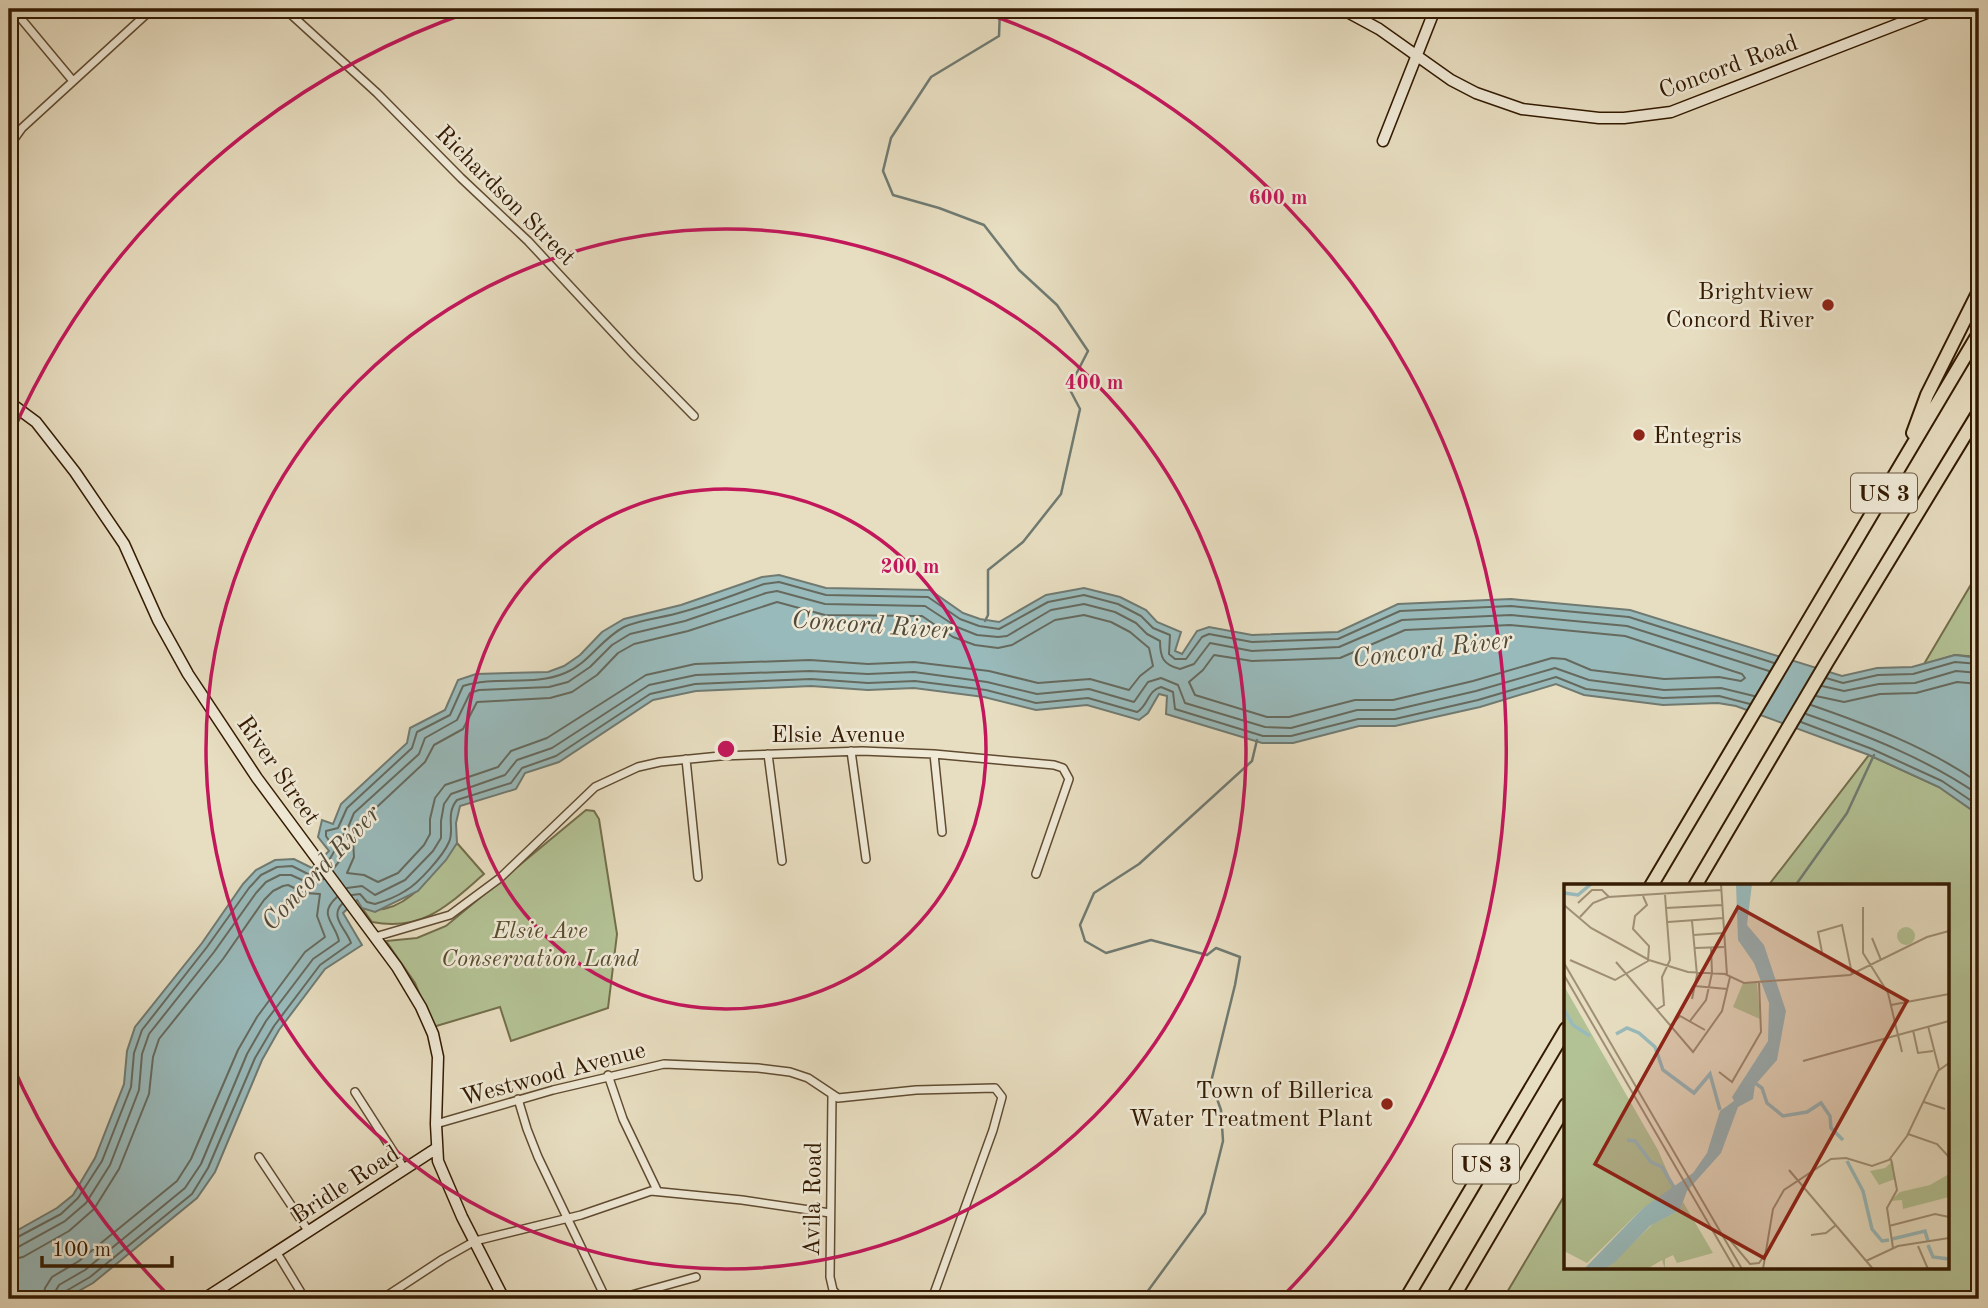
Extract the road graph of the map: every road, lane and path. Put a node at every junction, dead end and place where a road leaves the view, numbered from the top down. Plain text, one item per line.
1 (13, 9) edge
2 (152, 9) edge
3 (285, 9) edge
4 (1342, 9) edge
5 (1434, 9) edge
6 (1937, 9) edge
7 (1417, 56) junction
8 (73, 81) junction
9 (1383, 141) dead end
10 (9, 146) edge
11 (1979, 291) edge
12 (1979, 333) edge
13 (9, 402) edge
14 (21, 410) junction
15 (1979, 412) edge
16 (694, 416) dead end
17 (9, 425) edge
18 (1902, 464) junction
19 (850, 751) junction
20 (768, 754) junction
21 (934, 754) junction
22 (686, 759) junction
23 (942, 832) dead end
24 (866, 859) dead end
25 (782, 862) dead end
26 (1036, 874) dead end
27 (698, 877) dead end
28 (1652, 884) edge
29 (1696, 884) edge
30 (375, 937) junction
31 (1564, 1032) edge
32 (608, 1075) junction
33 (355, 1091) dead end
34 (832, 1095) junction
35 (519, 1099) junction
36 (1564, 1108) edge
37 (436, 1124) junction
38 (437, 1148) junction
39 (259, 1157) dead end
40 (405, 1170) junction
41 (657, 1190) junction
42 (830, 1213) junction
43 (569, 1218) junction
44 (309, 1232) junction
45 (475, 1241) junction
46 (277, 1253) junction
47 (696, 1277) dead end
48 (204, 1299) edge
49 (305, 1299) edge
50 (382, 1299) edge
51 (504, 1299) edge
52 (606, 1299) edge
53 (617, 1299) edge
54 (841, 1299) edge
55 (932, 1299) edge
56 (1406, 1299) edge
57 (1452, 1299) edge

1 - 8 street
2 - 8 street
3 - 16 street, Richardson Street
4 - 7 main road, Concord Road
5 - 7 main road
6 - 7 main road, Concord Road
7 - 9 main road
8 - 10 street
11 - 18 highway
12 - 18 highway, US 3
13 - 14 main road, River Street
14 - 17 street
14 - 30 main road, River Street
15 - 29 highway, US 3
18 - 28 highway, US 3
19 - 20 street, Elsie Avenue
19 - 21 street, Elsie Avenue
19 - 24 street
20 - 22 street, Elsie Avenue
20 - 25 street
21 - 23 street
21 - 26 street, Elsie Avenue
22 - 27 street
22 - 30 street, Elsie Avenue
30 - 37 main road, River Street
31 - 56 highway, US 3
32 - 34 street, Westwood Avenue
32 - 35 street, Westwood Avenue
32 - 41 street
33 - 40 street
34 - 42 street, Avila Road
34 - 55 street
35 - 37 street, Westwood Avenue
35 - 43 street
36 - 57 highway, US 3
37 - 38 main road, River Street
38 - 40 main road, Bridle Road
38 - 45 main road, River Street
39 - 44 street
40 - 44 main road, Bridle Road
41 - 42 street
41 - 43 street
42 - 54 street, Avila Road
43 - 45 street
43 - 52 street
44 - 46 main road, Bridle Road
45 - 50 street
45 - 51 main road, River Street
46 - 48 main road, Bridle Road
46 - 49 street
47 - 53 street

